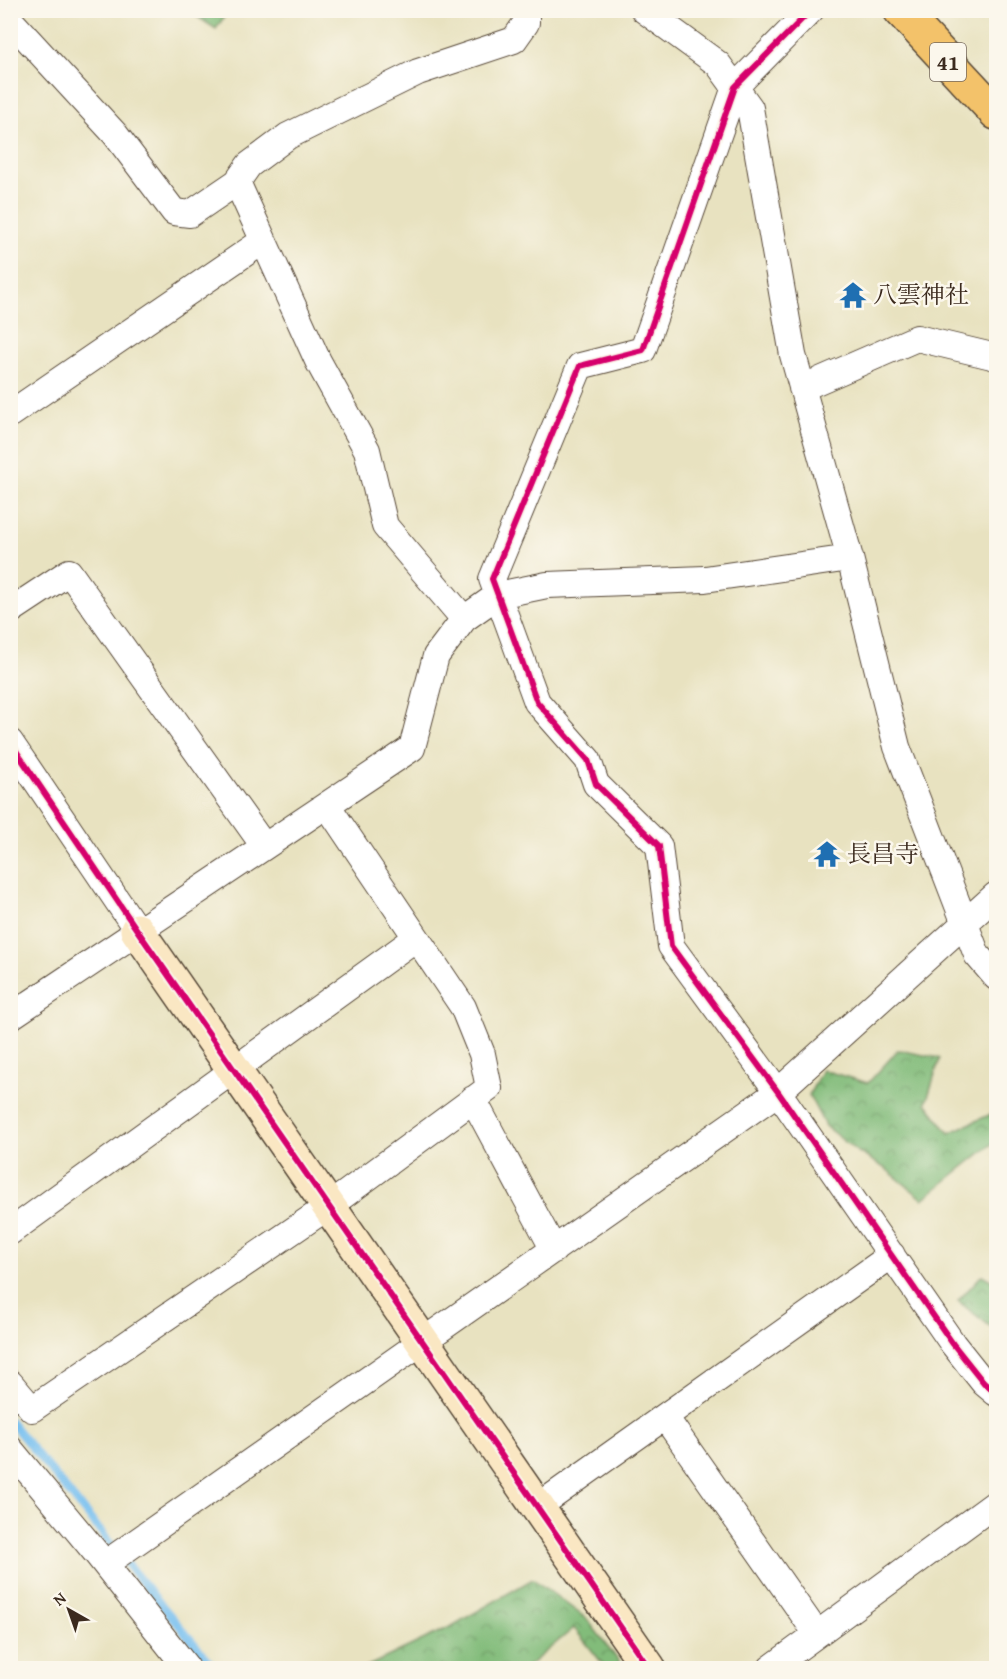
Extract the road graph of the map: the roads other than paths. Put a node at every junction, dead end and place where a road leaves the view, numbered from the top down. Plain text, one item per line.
1 (526, 10) edge
2 (644, 10) edge
3 (811, 10) edge
4 (900, 10) edge
5 (10, 20) edge
6 (735, 87) junction
7 (996, 113) edge
8 (237, 182) junction
9 (263, 241) junction
10 (996, 357) edge
11 (802, 388) junction
12 (10, 414) edge
13 (850, 558) junction
14 (498, 596) junction
15 (10, 611) edge
16 (464, 619) junction
17 (10, 742) edge
18 (327, 804) junction
19 (264, 846) junction
20 (996, 895) edge
21 (964, 925) junction
22 (137, 930) junction
23 (416, 938) junction
24 (996, 977) edge
25 (10, 1017) edge
26 (234, 1070) junction
27 (778, 1092) junction
28 (473, 1100) junction
29 (329, 1206) junction
30 (10, 1232) edge
31 (554, 1250) junction
32 (892, 1255) junction
33 (423, 1341) junction
34 (10, 1383) edge
35 (996, 1393) edge
36 (664, 1417) junction
37 (10, 1449) edge
38 (996, 1503) edge
39 (536, 1508) junction
40 (105, 1564) junction
41 (817, 1635) junction
42 (187, 1668) edge
43 (648, 1668) edge
44 (771, 1668) edge

1 - 8 street
2 - 6 street
3 - 6 street
4 - 7 main road, 41
5 - 8 street
6 - 11 street
6 - 14 street
8 - 9 street
9 - 12 street
9 - 16 street
10 - 11 street
11 - 13 street
13 - 14 street
13 - 21 street
14 - 16 street
14 - 27 street
15 - 19 street
16 - 18 street
17 - 22 street
18 - 19 street
18 - 23 street
19 - 22 street
20 - 21 street
21 - 24 street
21 - 27 street
22 - 25 street
22 - 26 street
23 - 26 street
23 - 28 street
26 - 29 street
26 - 30 street
27 - 31 street
27 - 32 street
28 - 29 street
28 - 31 street
29 - 33 street
29 - 34 street
31 - 33 street
32 - 35 street
32 - 36 street
33 - 39 street
33 - 40 street
36 - 39 street
36 - 41 street
37 - 40 street
38 - 41 street
39 - 43 street
40 - 42 street
41 - 44 street

